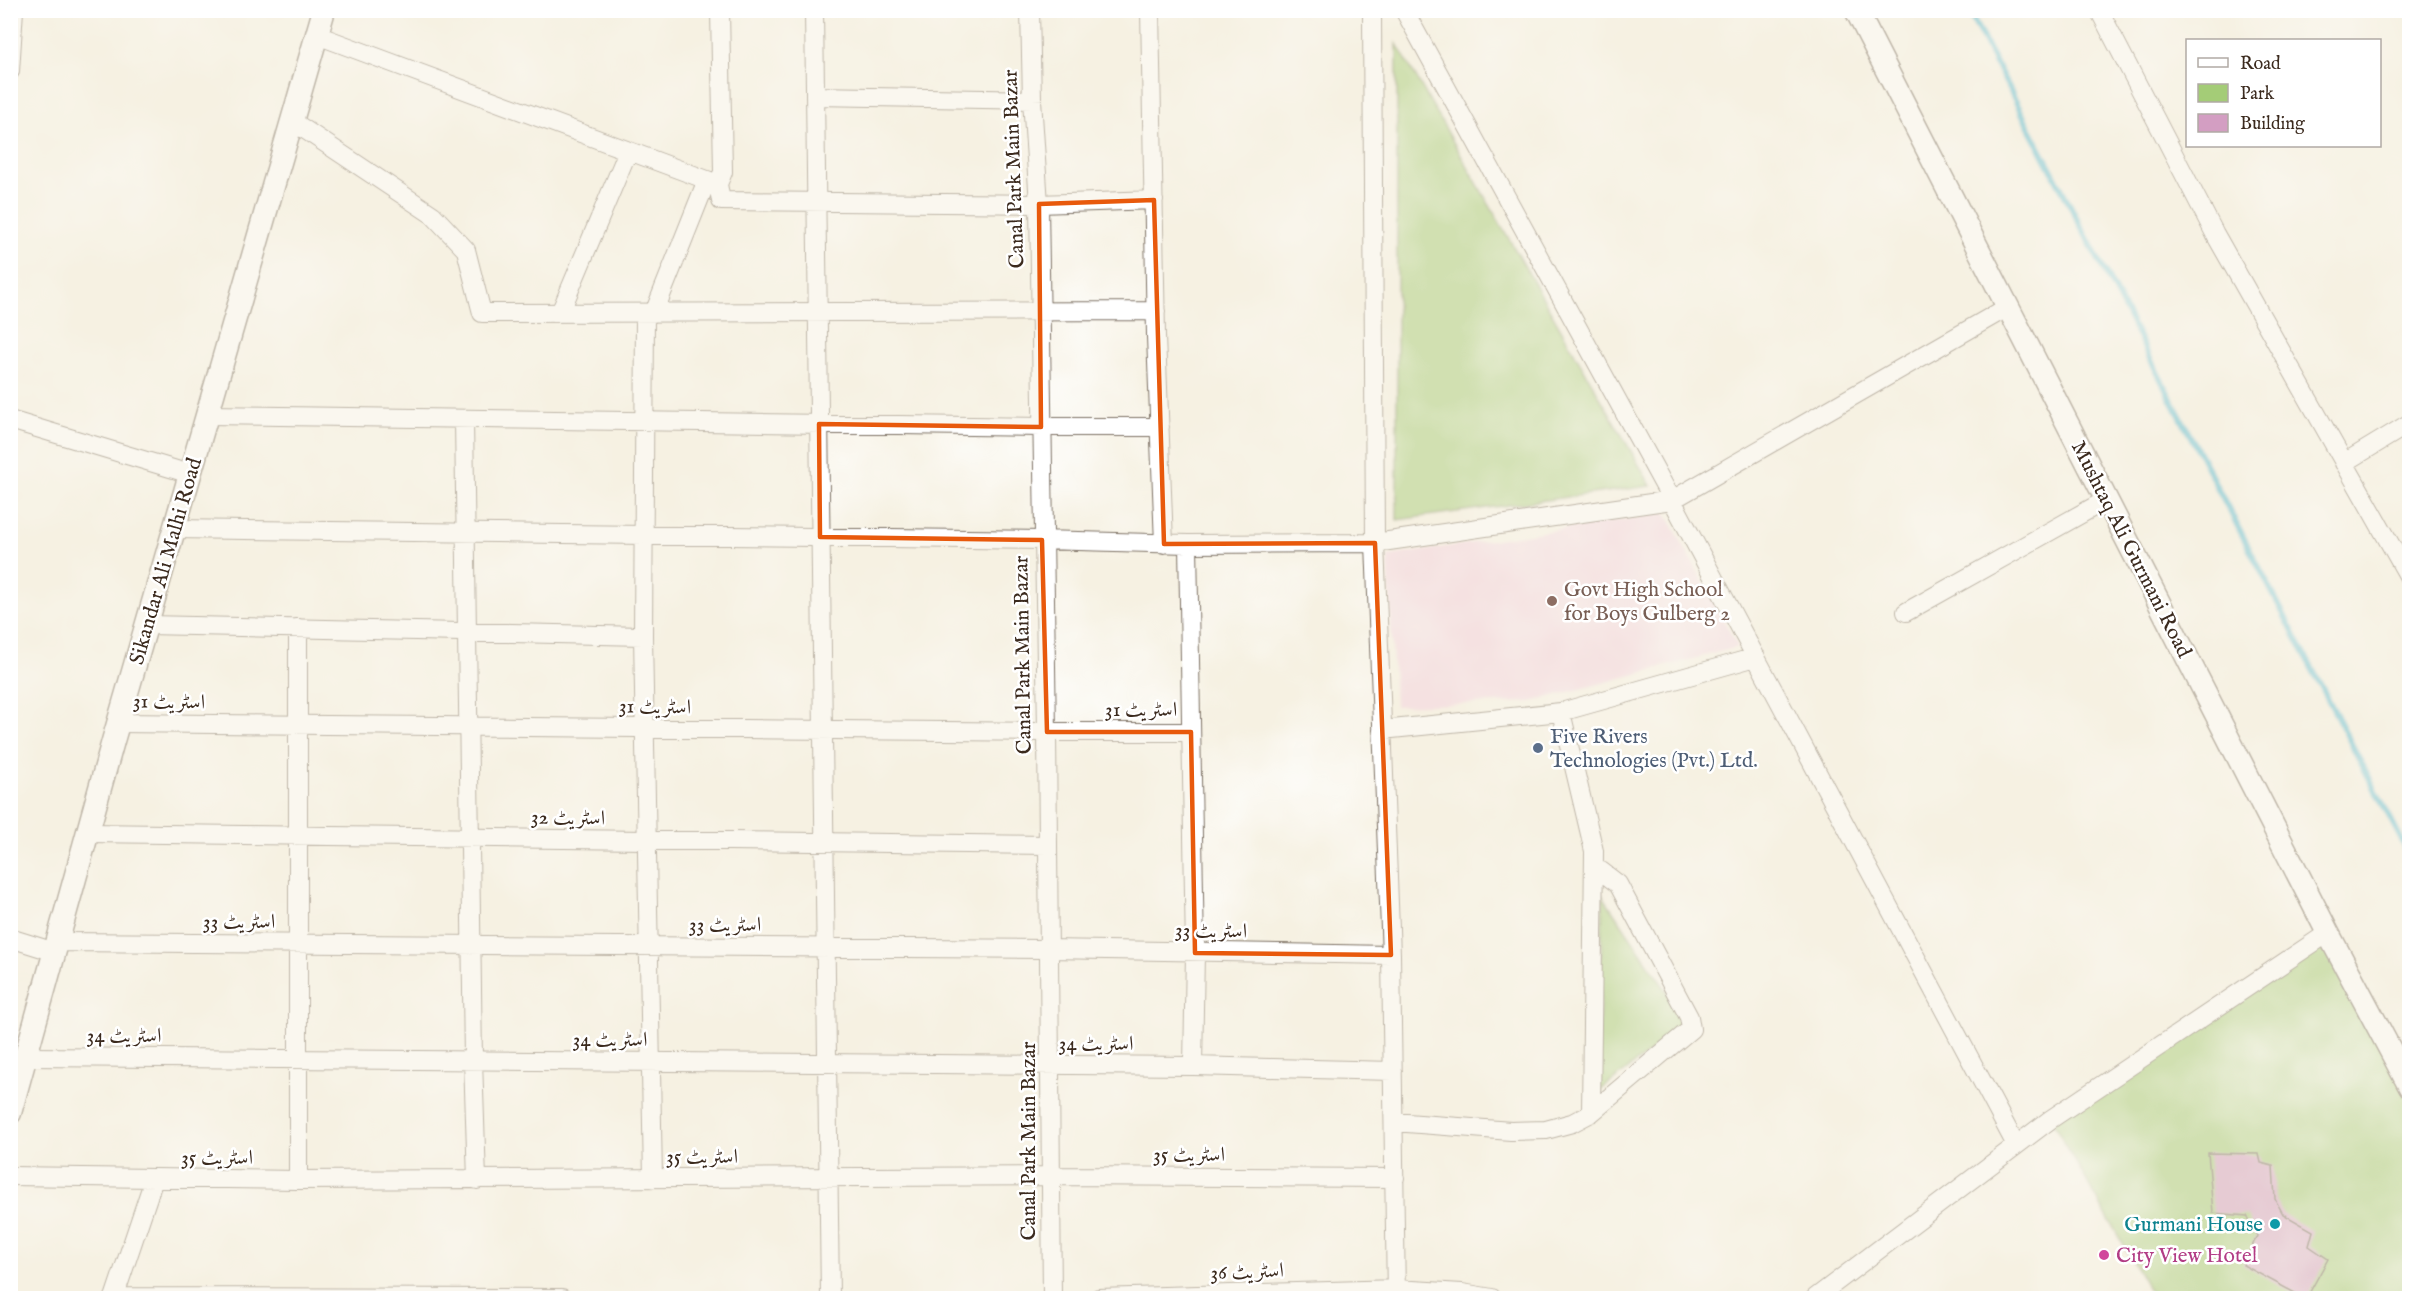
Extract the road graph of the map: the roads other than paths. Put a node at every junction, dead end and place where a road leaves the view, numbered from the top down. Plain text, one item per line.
1 (14, 10) edge
2 (324, 10) edge
3 (720, 10) edge
4 (814, 10) edge
5 (1030, 10) edge
6 (1150, 10) edge
7 (1372, 10) edge
8 (1404, 10) edge
9 (1856, 10) edge
10 (2099, 10) edge
11 (317, 35) junction
12 (10, 70) edge
13 (815, 96) junction
14 (1032, 100) junction
15 (292, 121) junction
16 (628, 151) junction
17 (712, 182) junction
18 (1154, 200) junction
19 (816, 201) junction
20 (1039, 204) junction
21 (2008, 307) junction
22 (1156, 311) junction
23 (561, 313) junction
24 (650, 313) junction
25 (818, 313) junction
26 (1040, 313) junction
27 (207, 414) junction
28 (464, 418) junction
29 (10, 420) edge
30 (644, 421) junction
31 (2409, 423) edge
32 (819, 424) junction
33 (1041, 427) junction
34 (1160, 427) junction
35 (2344, 463) junction
36 (190, 474) junction
37 (1672, 500) junction
38 (2106, 500) junction
39 (174, 529) junction
40 (466, 533) junction
41 (643, 535) junction
42 (820, 537) junction
43 (1042, 540) junction
44 (1375, 543) junction
45 (1164, 544) junction
46 (1188, 544) junction
47 (2409, 579) edge
48 (1906, 612) dead end
49 (147, 625) junction
50 (298, 628) junction
51 (467, 632) junction
52 (643, 636) junction
53 (1756, 657) junction
54 (1561, 712) junction
55 (118, 723) junction
56 (298, 725) junction
57 (468, 727) junction
58 (645, 728) junction
59 (823, 730) junction
60 (1382, 730) junction
61 (1047, 732) junction
62 (1191, 732) junction
63 (88, 833) junction
64 (298, 836) junction
65 (470, 838) junction
66 (647, 840) junction
67 (825, 842) junction
68 (1048, 845) junction
69 (1595, 870) junction
70 (2328, 933) junction
71 (10, 938) edge
72 (298, 944) junction
73 (471, 945) junction
74 (649, 946) junction
75 (56, 947) junction
76 (826, 947) junction
77 (1049, 949) junction
78 (1195, 953) junction
79 (1391, 955) junction
80 (26, 1057) junction
81 (298, 1059) junction
82 (473, 1060) junction
83 (651, 1062) junction
84 (828, 1063) junction
85 (1050, 1065) junction
86 (1193, 1066) junction
87 (1393, 1071) junction
88 (2409, 1087) edge
89 (10, 1113) edge
90 (1591, 1113) junction
91 (1394, 1122) junction
92 (2016, 1145) junction
93 (10, 1176) edge
94 (1051, 1176) junction
95 (829, 1178) junction
96 (1395, 1178) junction
97 (154, 1179) junction
98 (653, 1179) junction
99 (298, 1180) junction
100 (477, 1180) junction
101 (1396, 1294) edge
102 (114, 1298) edge
103 (513, 1298) edge
104 (562, 1299) edge
105 (831, 1299) edge
106 (1052, 1299) edge
107 (1099, 1299) edge
108 (1492, 1299) edge
109 (1815, 1299) edge

1 - 12 street
2 - 11 street, Sikandar Ali Malhi Road
3 - 17 street
4 - 13 street
5 - 14 street, Canal Park Main Bazar
6 - 18 street
7 - 44 street
8 - 37 street
9 - 21 street, Mushtaq Ali Gurmani Road
10 - 35 street
11 - 15 street, Sikandar Ali Malhi Road
11 - 16 street
13 - 14 street
13 - 19 street
14 - 20 street, Canal Park Main Bazar
15 - 23 street
15 - 27 street, Sikandar Ali Malhi Road
16 - 17 street
16 - 23 street
17 - 19 street
17 - 24 street
18 - 20 street
18 - 22 street
19 - 20 street
19 - 25 street
20 - 26 street, Canal Park Main Bazar
21 - 37 street
21 - 38 street, Mushtaq Ali Gurmani Road
22 - 26 street
22 - 34 street
23 - 24 street
24 - 25 street
24 - 30 street
25 - 26 street
25 - 32 street
26 - 33 street, Canal Park Main Bazar
27 - 28 street
27 - 36 street, Sikandar Ali Malhi Road
28 - 30 street
28 - 40 street
29 - 36 street
30 - 32 street
30 - 41 street
31 - 35 street
32 - 33 street
32 - 42 street
33 - 34 street
33 - 43 street, Canal Park Main Bazar
34 - 45 street
35 - 47 street
36 - 39 street, Sikandar Ali Malhi Road
37 - 44 street
37 - 53 street
38 - 48 street
38 - 70 street, Mushtaq Ali Gurmani Road
39 - 40 street
39 - 49 street, Sikandar Ali Malhi Road
40 - 41 street
40 - 51 street
41 - 42 street
41 - 52 street
42 - 43 street
42 - 59 street
43 - 45 street
43 - 61 street, Canal Park Main Bazar
44 - 46 street
44 - 60 street
45 - 46 street
46 - 62 street
49 - 50 street
49 - 55 street, Sikandar Ali Malhi Road
50 - 51 street
50 - 56 street
51 - 52 street
51 - 57 street
52 - 58 street
53 - 54 street
53 - 92 street
54 - 60 street
54 - 69 street
55 - 56 street, اسٹریٹ 31
55 - 63 street, Sikandar Ali Malhi Road
56 - 57 street, اسٹریٹ 31
56 - 64 street
57 - 58 street, اسٹریٹ 31
57 - 65 street
58 - 59 street, اسٹریٹ 31
58 - 66 street
59 - 61 street, اسٹریٹ 31
59 - 67 street
60 - 79 street
61 - 62 street, اسٹریٹ 31
61 - 68 street, Canal Park Main Bazar
62 - 78 street
63 - 64 street, اسٹریٹ 32
63 - 75 street, Sikandar Ali Malhi Road
64 - 65 street, اسٹریٹ 32
64 - 72 street
65 - 66 street, اسٹریٹ 32
65 - 73 street
66 - 67 street, اسٹریٹ 32
66 - 74 street
67 - 68 street, اسٹریٹ 32
67 - 76 street
68 - 77 street, Canal Park Main Bazar
69 - 90 street
69 - 90 street
70 - 88 street, Mushtaq Ali Gurmani Road
70 - 92 street
71 - 75 street, اسٹریٹ 33
72 - 73 street, اسٹریٹ 33
72 - 75 street, اسٹریٹ 33
72 - 81 street
73 - 74 street, اسٹریٹ 33
73 - 82 street
74 - 76 street, اسٹریٹ 33
74 - 83 street
75 - 80 street, Sikandar Ali Malhi Road
76 - 77 street, اسٹریٹ 33
76 - 84 street
77 - 78 street, اسٹریٹ 33
77 - 85 street, Canal Park Main Bazar
78 - 79 street, اسٹریٹ 33
78 - 86 street
79 - 87 street
80 - 81 street, اسٹریٹ 34
80 - 89 street, Sikandar Ali Malhi Road
81 - 82 street, اسٹریٹ 34
81 - 99 street
82 - 83 street, اسٹریٹ 34
82 - 100 street
83 - 84 street, اسٹریٹ 34
83 - 98 street
84 - 85 street, اسٹریٹ 34
84 - 95 street
85 - 86 street, اسٹریٹ 34
85 - 94 street, Canal Park Main Bazar
86 - 87 street, اسٹریٹ 34
87 - 91 street
90 - 91 street
91 - 96 street
92 - 109 street
93 - 97 street, اسٹریٹ 35
94 - 95 street, اسٹریٹ 35
94 - 96 street, اسٹریٹ 35
94 - 106 street, Canal Park Main Bazar
95 - 98 street, اسٹریٹ 35
95 - 105 street
96 - 101 street
97 - 99 street, اسٹریٹ 35
97 - 102 street
98 - 100 street, اسٹریٹ 35
99 - 100 street, اسٹریٹ 35
101 - 107 street, اسٹریٹ 36
101 - 108 street, اسٹریٹ 36
102 - 103 street
103 - 104 street

